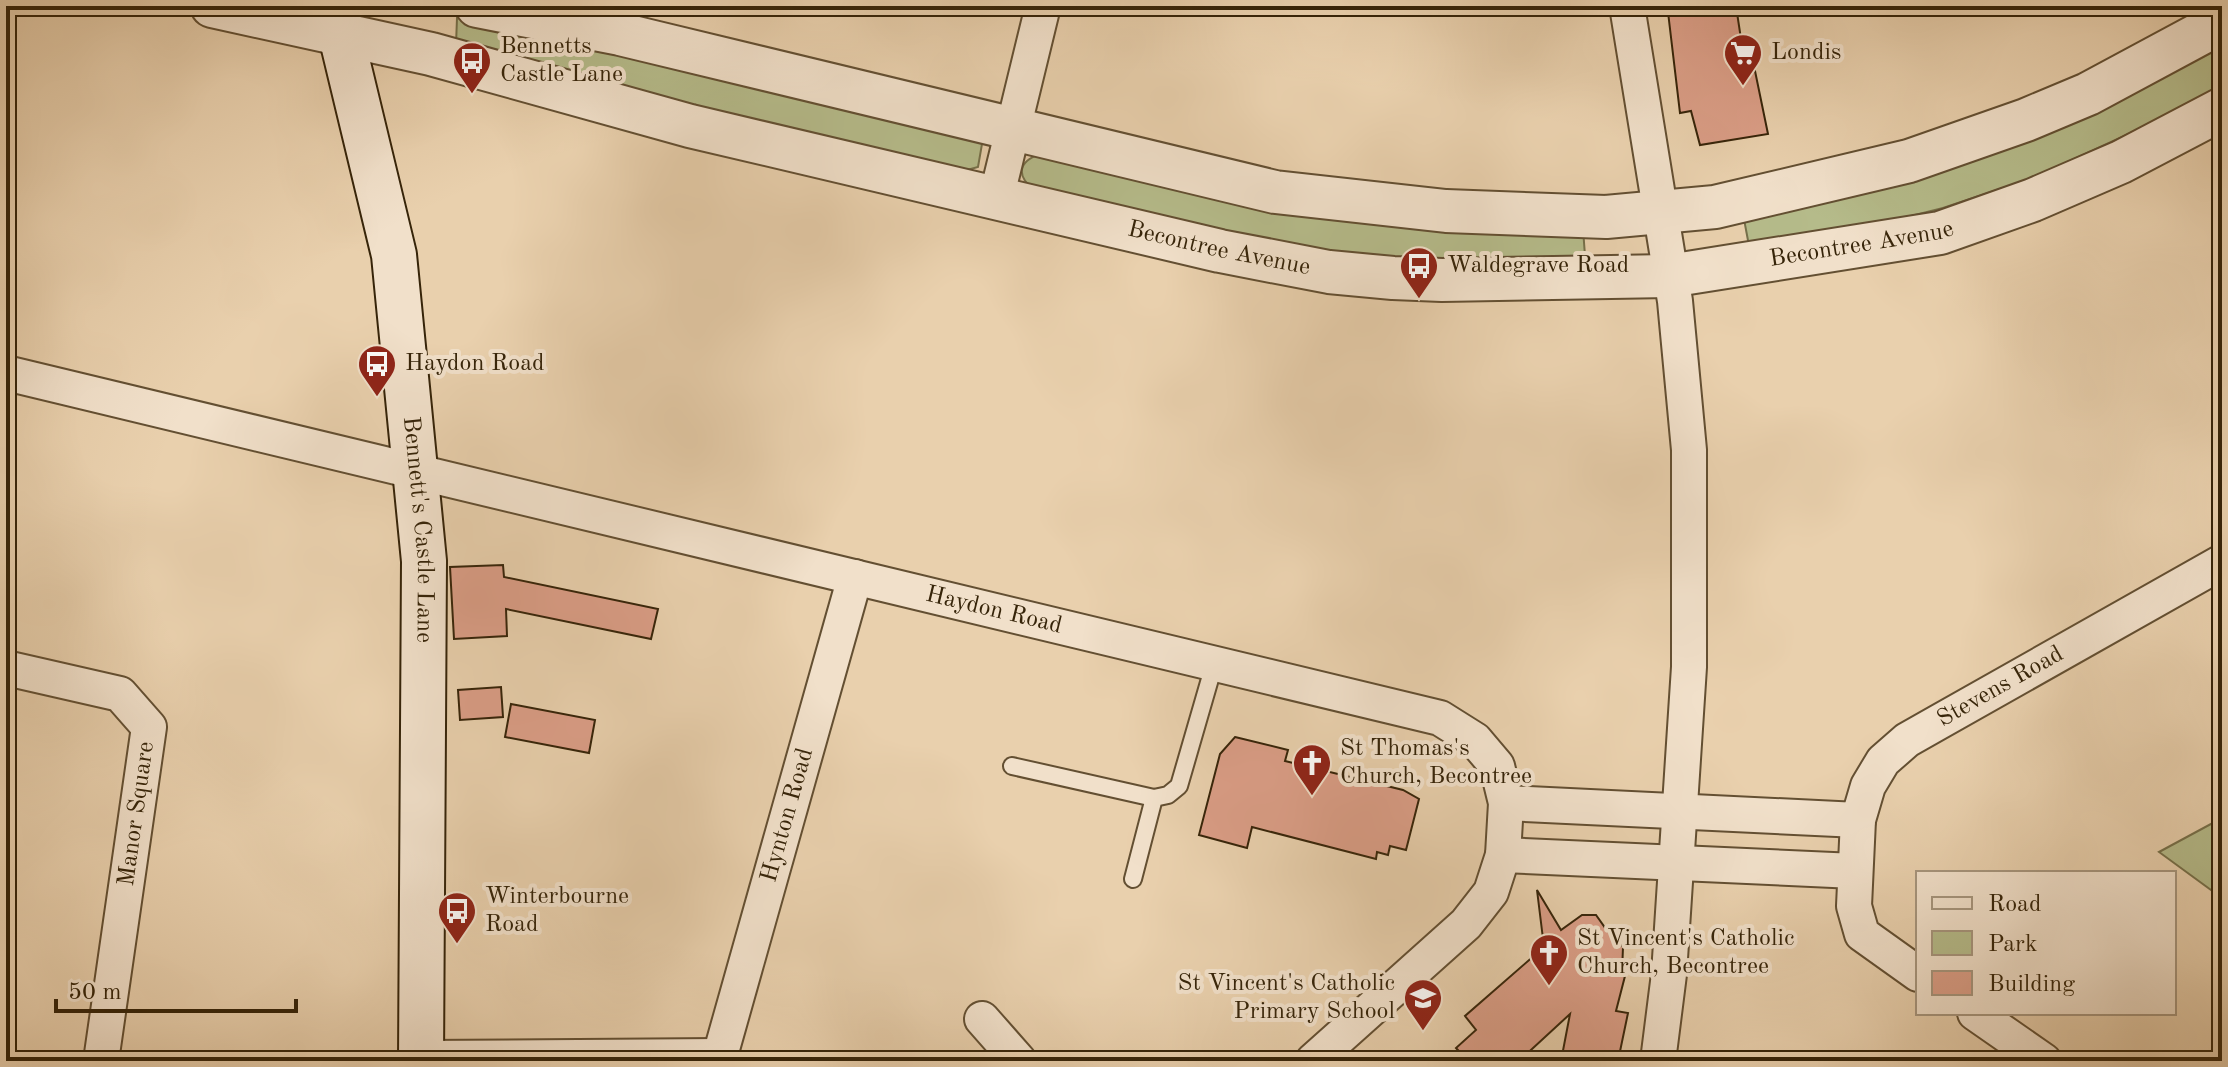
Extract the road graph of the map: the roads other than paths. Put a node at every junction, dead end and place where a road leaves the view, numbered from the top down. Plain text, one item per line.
1 (212, 6) edge
2 (477, 6) edge
3 (1043, 6) edge
4 (1627, 6) edge
5 (338, 20) edge
6 (2222, 22) edge
7 (2222, 109) edge
8 (1013, 129) junction
9 (996, 199) junction
10 (1661, 213) junction
11 (1669, 276) junction
12 (6, 373) edge
13 (416, 472) junction
14 (2222, 562) edge
15 (855, 577) junction
16 (1214, 665) junction
17 (6, 668) edge
18 (1012, 766) dead end
19 (1154, 798) junction
20 (1506, 803) junction
21 (1679, 812) junction
22 (1858, 820) junction
23 (1503, 855) junction
24 (1675, 862) junction
25 (1855, 871) junction
26 (1133, 879) dead end
27 (1916, 973) edge
28 (1978, 1015) edge
29 (982, 1019) dead end
30 (723, 1058) edge
31 (421, 1059) edge
32 (101, 1061) edge
33 (1019, 1061) edge
34 (1313, 1061) edge
35 (1658, 1061) edge
36 (2044, 1061) edge

1 - 5 street, Becontree Avenue
2 - 8 street
3 - 8 street
4 - 10 street
5 - 9 street, Becontree Avenue
5 - 13 main road, Bennett's Castle Lane
6 - 10 street
7 - 11 street, Becontree Avenue
8 - 9 street
8 - 10 street
9 - 11 street, Becontree Avenue
10 - 11 street
11 - 21 street
12 - 13 street, Haydon Road
13 - 15 street, Haydon Road
13 - 31 main road, Bennett's Castle Lane
14 - 22 street, Stevens Road
15 - 16 street, Haydon Road
15 - 30 street, Hynton Road
16 - 19 lane
16 - 20 street, Haydon Road
17 - 32 street, Manor Square
18 - 19 lane
19 - 26 lane
20 - 21 street
20 - 23 street
21 - 22 street
21 - 24 street
22 - 25 street, Stevens Road
23 - 24 street
23 - 34 street
24 - 25 street
24 - 35 street
25 - 27 street, Stevens Road
28 - 36 street
29 - 33 street
30 - 31 street

